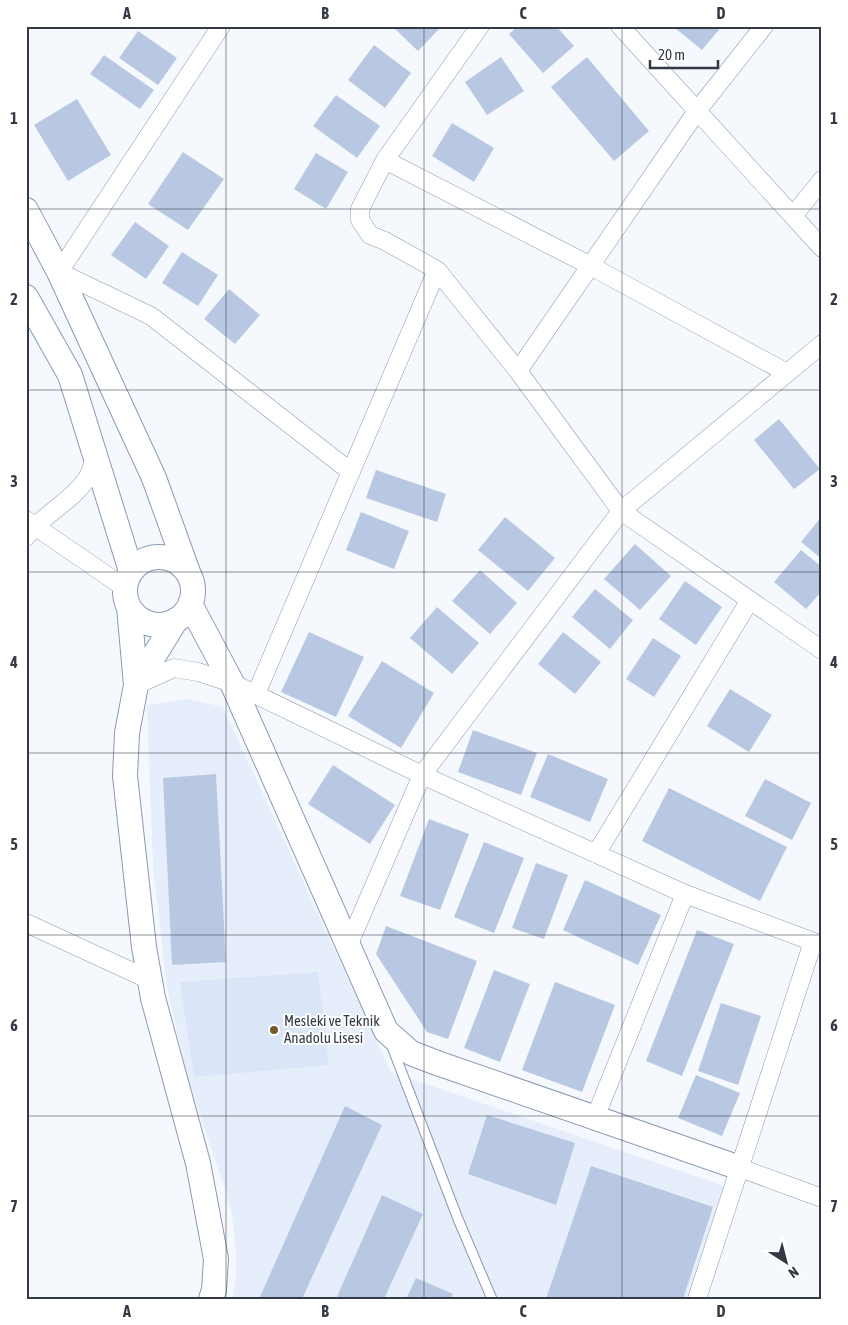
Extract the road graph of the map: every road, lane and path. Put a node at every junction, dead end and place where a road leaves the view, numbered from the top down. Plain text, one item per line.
1 (221, 26) edge
2 (480, 26) edge
3 (620, 26) edge
4 (764, 26) edge
5 (697, 111) junction
6 (385, 160) junction
7 (822, 180) edge
8 (26, 210) edge
9 (793, 216) junction
10 (822, 248) edge
11 (590, 265) junction
12 (437, 270) junction
13 (58, 272) junction
14 (26, 298) edge
15 (822, 344) edge
16 (518, 371) junction
17 (787, 373) junction
18 (96, 455) junction
19 (351, 472) junction
20 (621, 511) junction
21 (29, 528) edge
22 (189, 575) junction
23 (129, 589) junction
24 (750, 600) junction
25 (183, 612) junction
26 (822, 650) edge
27 (232, 683) junction
28 (136, 685) junction
29 (256, 694) junction
30 (422, 775) junction
31 (596, 854) junction
32 (685, 894) junction
33 (26, 923) edge
34 (817, 943) edge
35 (348, 946) junction
36 (150, 980) junction
37 (386, 1031) junction
38 (595, 1118) junction
39 (740, 1168) junction
40 (822, 1198) edge
41 (211, 1299) edge
42 (492, 1299) edge
43 (697, 1299) edge

1 - 13 street
2 - 6 street
3 - 5 street
4 - 5 street
5 - 9 street
5 - 11 street
6 - 11 street
6 - 12 street
7 - 9 street
8 - 13 street
9 - 10 street
11 - 16 street
11 - 17 street
12 - 16 street
12 - 19 street
13 - 19 street
13 - 22 street
14 - 18 street
15 - 17 street
16 - 20 street
17 - 20 street
18 - 21 street
18 - 23 street
19 - 29 street
20 - 24 street
20 - 30 street
21 - 23 street
22 - 23 street
22 - 25 street
23 - 25 street
23 - 28 street
24 - 26 street
24 - 31 street
25 - 27 street
25 - 28 street
27 - 28 street
27 - 29 street
27 - 35 street
28 - 36 street
29 - 30 street
30 - 31 street
30 - 35 street
31 - 32 street
32 - 34 street
32 - 38 street
33 - 36 street
34 - 39 street
35 - 37 street
36 - 41 street
37 - 38 street
37 - 42 lane
38 - 39 street
39 - 40 street
39 - 43 street

